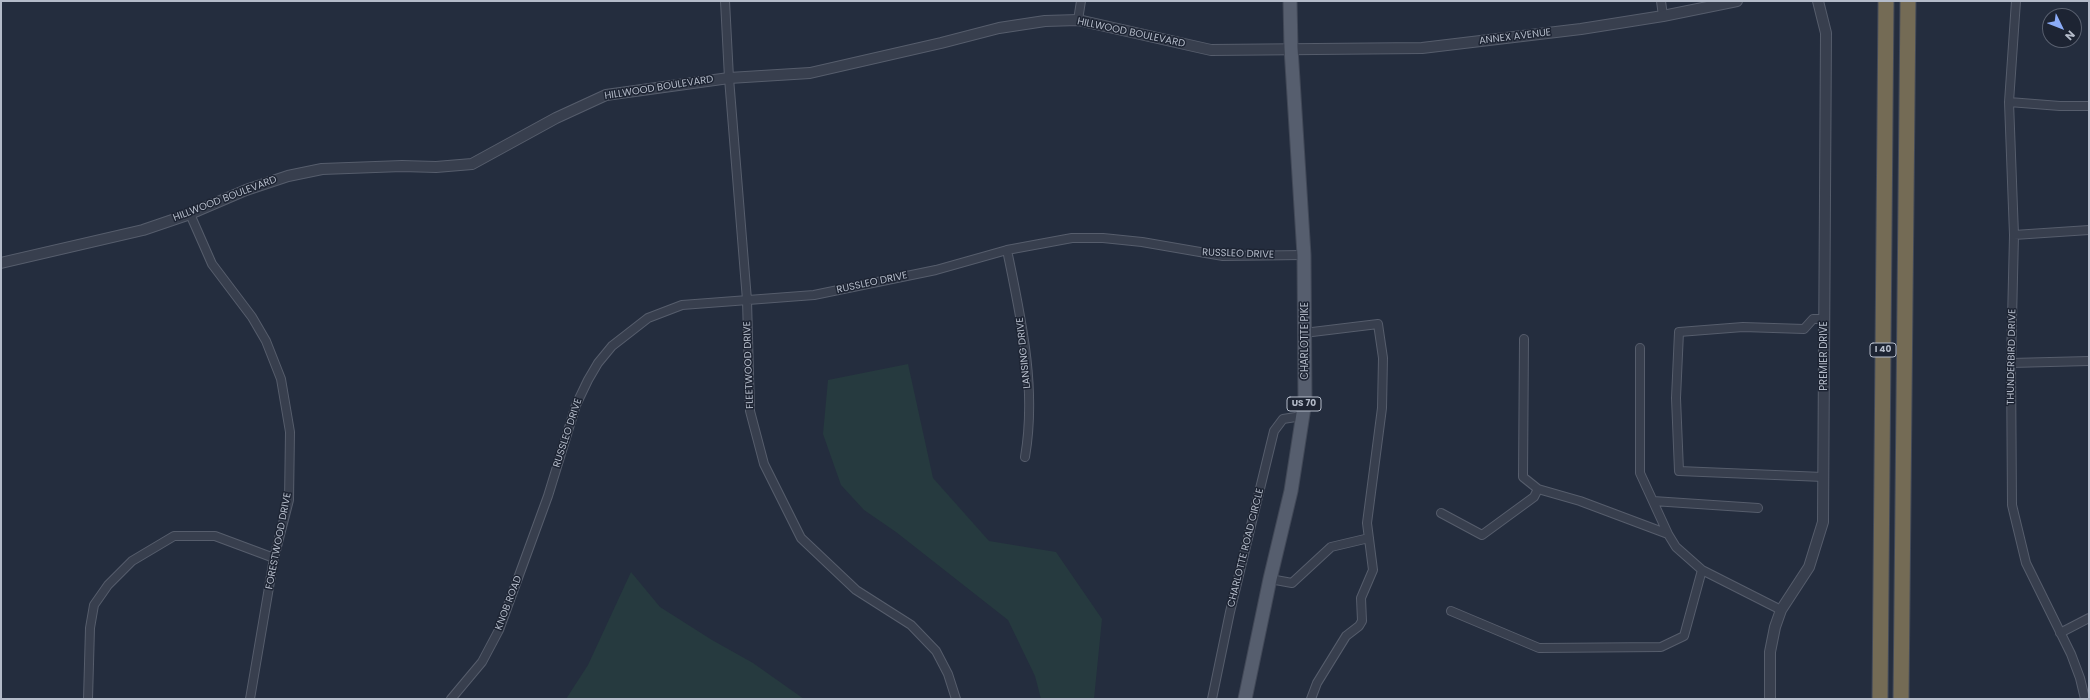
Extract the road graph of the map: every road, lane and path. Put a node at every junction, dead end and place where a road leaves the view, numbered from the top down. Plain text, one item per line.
1 (725, 1) edge
2 (1081, 1) edge
3 (1290, 1) edge
4 (1661, 1) edge
5 (1737, 1) edge
6 (1818, 1) edge
7 (1886, 1) edge
8 (1908, 1) edge
9 (2016, 1) edge
10 (1663, 16) junction
11 (1078, 20) junction
12 (1291, 48) junction
13 (729, 78) junction
14 (2009, 102) junction
15 (2089, 106) edge
16 (190, 214) junction
17 (2089, 230) edge
18 (2014, 236) junction
19 (1008, 250) junction
20 (1304, 255) junction
21 (1, 263) edge
22 (746, 300) junction
23 (1824, 319) junction
24 (1304, 333) junction
25 (1524, 339) dead end
26 (1640, 348) dead end
27 (2089, 361) edge
28 (2011, 362) junction
29 (1302, 416) junction
30 (1025, 457) dead end
31 (1824, 477) junction
32 (1538, 489) junction
33 (548, 496) joint
34 (1653, 501) junction
35 (1758, 508) dead end
36 (1441, 514) dead end
37 (1668, 534) junction
38 (1369, 538) junction
39 (274, 558) junction
40 (1702, 570) junction
41 (1270, 579) junction
42 (1782, 610) junction
43 (1451, 611) dead end
44 (2089, 618) edge
45 (2060, 634) junction
46 (88, 699) edge
47 (250, 699) edge
48 (451, 699) edge
49 (956, 699) edge
50 (1212, 699) edge
51 (1245, 699) edge
52 (1311, 699) edge
53 (1770, 699) edge
54 (1880, 699) edge
55 (1901, 699) edge
56 (2084, 699) edge

1 - 13 street, FLEETWOOD DRIVE
2 - 11 street
3 - 12 main road, CHARLOTTE PIKE / US 70
4 - 10 street
5 - 10 street, ANNEX AVENUE
6 - 23 street, PREMIER DRIVE
7 - 54 highway, I 40
8 - 55 highway, I 40
9 - 14 street, THUNDERBIRD DRIVE
10 - 12 street, ANNEX AVENUE
11 - 12 street, HILLWOOD BOULEVARD
11 - 13 street, HILLWOOD BOULEVARD
12 - 20 main road, CHARLOTTE PIKE / US 70
13 - 16 street, HILLWOOD BOULEVARD
13 - 22 street, FLEETWOOD DRIVE
14 - 15 street
14 - 18 street, THUNDERBIRD DRIVE
16 - 21 street, HILLWOOD BOULEVARD
16 - 39 street, FORESTWOOD DRIVE
17 - 18 street
18 - 28 street, THUNDERBIRD DRIVE
19 - 20 street, RUSSLEO DRIVE
19 - 22 street, RUSSLEO DRIVE
19 - 30 street, LANSING DRIVE
20 - 24 main road, CHARLOTTE PIKE / US 70
22 - 33 street, RUSSLEO DRIVE
22 - 49 street, FLEETWOOD DRIVE
23 - 31 street, PREMIER DRIVE
23 - 31 street
24 - 29 main road, CHARLOTTE PIKE / US 70
24 - 38 street
25 - 32 street
26 - 34 street
27 - 28 street
28 - 45 street, THUNDERBIRD DRIVE
29 - 41 main road, CHARLOTTE PIKE / US 70
29 - 50 street, CHARLOTTE ROAD CIRCLE
31 - 42 street, PREMIER DRIVE
32 - 36 street
32 - 37 street
33 - 48 street, KNOB ROAD
34 - 35 street
34 - 37 street
37 - 40 street
38 - 41 street
38 - 52 street
39 - 46 street
39 - 47 street, FORESTWOOD DRIVE
40 - 42 street
40 - 43 street
41 - 51 main road, CHARLOTTE PIKE / US 70
42 - 53 street, PREMIER DRIVE
44 - 45 street
45 - 56 street, THUNDERBIRD DRIVE

